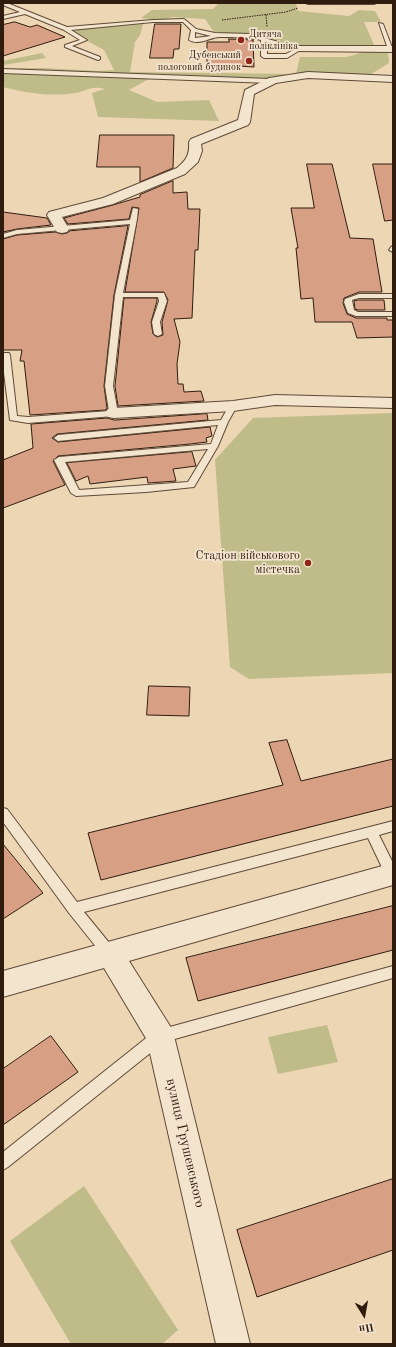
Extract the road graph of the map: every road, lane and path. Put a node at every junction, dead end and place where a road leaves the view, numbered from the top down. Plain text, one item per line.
1 (3, 3) edge
2 (308, 3) edge
3 (374, 3) edge
4 (15, 8) junction
5 (7, 10) dead end
6 (25, 12) junction
7 (3, 18) edge
8 (188, 24) junction
9 (381, 24) dead end
10 (66, 29) junction
11 (193, 30) junction
12 (218, 35) junction
13 (264, 40) junction
14 (299, 49) junction
15 (392, 49) edge
16 (98, 58) dead end
17 (3, 71) edge
18 (393, 79) edge
19 (270, 81) junction
20 (135, 209) dead end
21 (133, 222) junction
22 (62, 229) junction
23 (3, 236) edge
24 (119, 295) junction
25 (393, 296) edge
26 (393, 314) edge
27 (158, 334) dead end
28 (3, 355) edge
29 (393, 403) edge
30 (233, 406) junction
31 (114, 413) junction
32 (224, 422) junction
33 (58, 438) dead end
34 (214, 446) junction
35 (3, 813) edge
36 (393, 826) edge
37 (371, 832) junction
38 (393, 874) edge
39 (74, 910) junction
40 (110, 954) junction
41 (393, 972) edge
42 (3, 984) edge
43 (160, 1036) junction
44 (3, 1162) edge
45 (233, 1344) edge

1 - 4 lane
2 - 3 lane
2 - 8 path
4 - 5 lane
4 - 6 lane
6 - 7 lane
6 - 10 lane
8 - 10 lane
8 - 11 lane
9 - 15 lane
10 - 16 lane
11 - 12 lane
11 - 12 lane
12 - 13 lane
13 - 14 lane
13 - 14 lane
14 - 15 street
17 - 19 lane
18 - 19 street
19 - 22 street
20 - 21 lane
21 - 22 lane
21 - 24 lane
22 - 23 lane
24 - 27 lane
24 - 31 lane
25 - 26 lane
28 - 31 lane
29 - 30 street
30 - 31 street
30 - 32 lane
32 - 33 lane
32 - 34 lane
34 - 34 lane
35 - 39 lane
36 - 37 lane
37 - 38 lane
37 - 39 lane
38 - 40 street
39 - 40 lane
40 - 42 street
40 - 43 street, вулиця Грушевського
41 - 43 lane
43 - 44 lane
43 - 45 street, вулиця Грушевського

